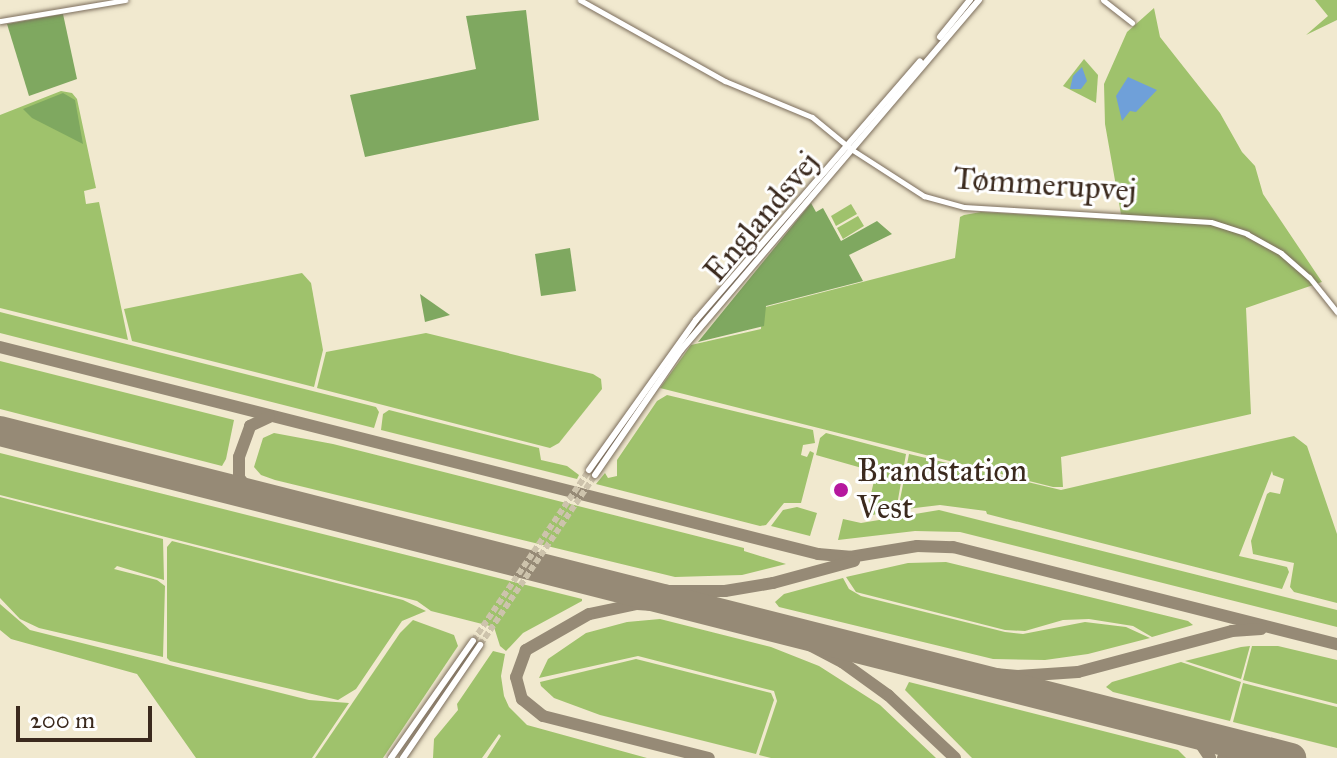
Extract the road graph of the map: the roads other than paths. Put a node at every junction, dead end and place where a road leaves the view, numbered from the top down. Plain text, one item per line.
1 (125, 0) edge
2 (580, 0) edge
3 (970, 0) edge
4 (979, 0) edge
5 (1103, 0) edge
6 (0, 21) edge
7 (1132, 23) dead end
8 (849, 147) junction
9 (1337, 312) edge
10 (592, 472) tunnel mouth
11 (391, 758) edge
12 (403, 758) edge

1 - 6 street
2 - 8 street, Tømmerupvej
3 - 8 main road, Englandsvej
4 - 8 main road, Englandsvej
5 - 7 street
8 - 9 street, Tømmerupvej
8 - 10 main road, Englandsvej
11 - 12 main road

